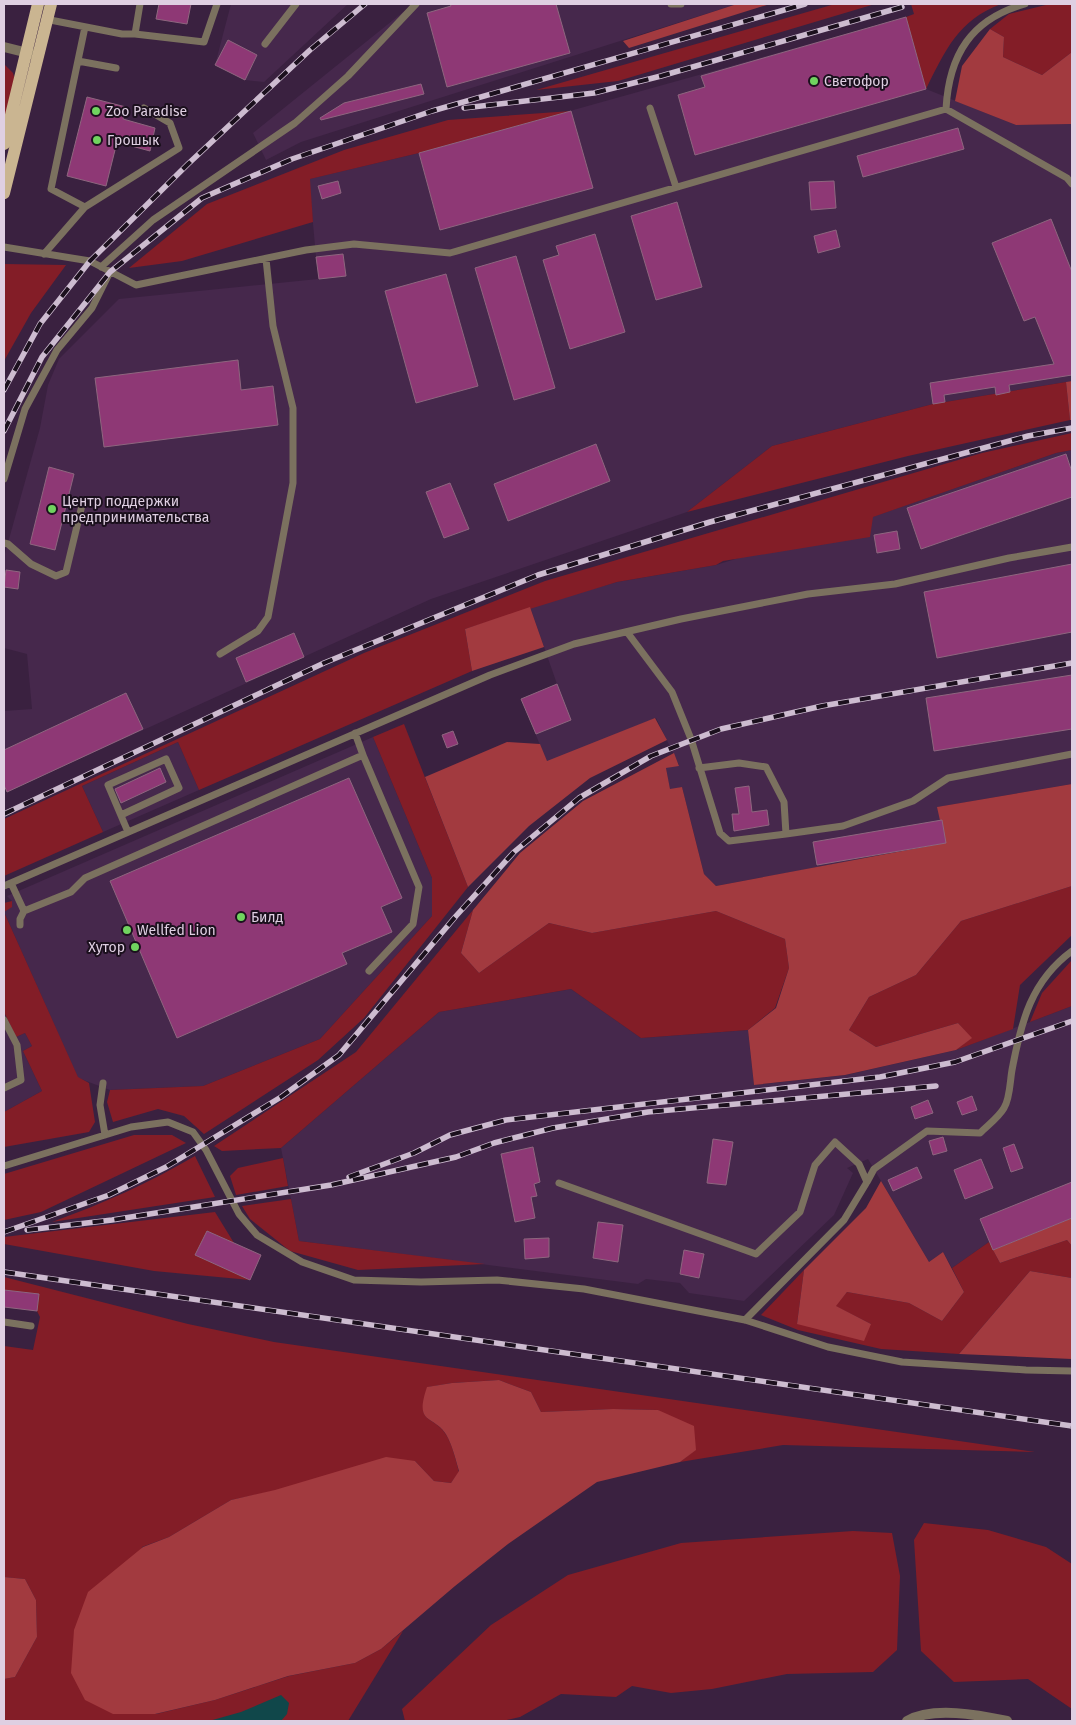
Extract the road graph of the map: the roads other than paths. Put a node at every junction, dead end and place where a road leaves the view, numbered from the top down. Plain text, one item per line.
1 (38, 4) edge
2 (51, 4) edge
3 (140, 4) edge
4 (217, 4) edge
5 (296, 4) edge
6 (416, 4) edge
7 (671, 4) edge
8 (681, 4) edge
9 (1025, 4) edge
10 (41, 18) junction
11 (85, 28) junction
12 (134, 34) junction
13 (265, 44) dead end
14 (4, 47) edge
15 (26, 53) junction
16 (39, 56) junction
17 (78, 61) junction
18 (116, 68) dead end
19 (144, 108) dead end
20 (650, 108) dead end
21 (946, 109) junction
22 (4, 144) edge
23 (7, 168) edge
24 (1069, 178) edge
25 (1072, 184) edge
26 (676, 188) junction
27 (4, 193) edge
28 (85, 207) junction
29 (4, 248) edge
30 (44, 254) junction
31 (266, 259) junction
32 (101, 267) junction
33 (110, 272) junction
34 (4, 478) edge
35 (83, 501) dead end
36 (4, 543) edge
37 (1072, 547) edge
38 (627, 632) junction
39 (220, 654) dead end
40 (355, 733) junction
41 (1072, 754) edge
42 (364, 755) junction
43 (699, 768) junction
44 (121, 815) junction
45 (128, 832) junction
46 (786, 834) junction
47 (7, 884) edge
48 (24, 911) junction
49 (20, 926) dead end
50 (1072, 950) edge
51 (369, 971) dead end
52 (4, 1020) edge
53 (102, 1083) dead end
54 (4, 1088) edge
55 (105, 1135) junction
56 (4, 1166) edge
57 (868, 1182) junction
58 (559, 1183) dead end
59 (745, 1320) junction
60 (4, 1322) edge
61 (31, 1326) dead end
62 (1072, 1371) edge
63 (907, 1721) edge
64 (1007, 1721) edge

1 - 10 main road
2 - 10 main road
3 - 12 lane
4 - 12 lane
5 - 13 lane
6 - 32 lane
7 - 8 lane
9 - 21 lane
10 - 11 lane
10 - 15 main road
10 - 16 main road
11 - 12 lane
11 - 17 lane
14 - 15 street
15 - 16 street
15 - 22 main road
16 - 23 main road
17 - 18 lane
17 - 28 lane
19 - 28 lane
20 - 26 lane
21 - 24 lane
21 - 26 lane
23 - 27 main road
24 - 25 lane
26 - 31 lane
28 - 30 lane
29 - 30 lane
30 - 32 lane
31 - 33 lane
31 - 39 lane
32 - 33 lane
33 - 34 lane
35 - 36 lane
37 - 38 lane
38 - 40 lane
38 - 43 lane
40 - 42 lane
40 - 45 lane
41 - 46 lane
42 - 48 lane
42 - 51 lane
43 - 46 lane
43 - 46 lane
44 - 44 lane
44 - 45 lane
45 - 47 lane
47 - 48 lane
48 - 49 lane
50 - 57 lane
52 - 54 lane
53 - 55 lane
55 - 56 lane
55 - 59 lane
57 - 58 lane
57 - 59 lane
59 - 62 lane
60 - 61 lane
63 - 64 street

